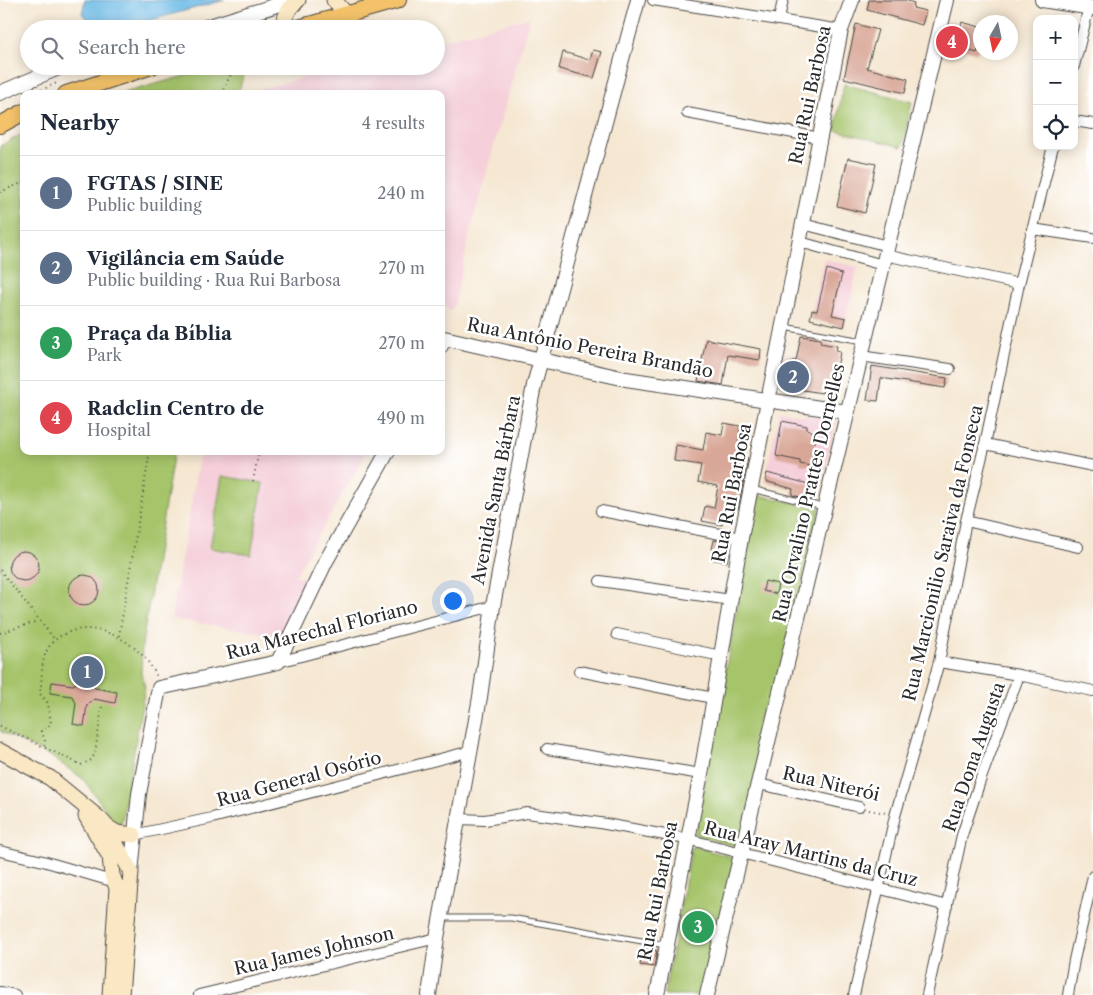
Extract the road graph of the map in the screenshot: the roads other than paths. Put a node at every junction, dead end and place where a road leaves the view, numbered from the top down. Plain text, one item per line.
1 (334, 0) edge
2 (398, 0) edge
3 (638, 0) edge
4 (653, 0) edge
5 (783, 0) edge
6 (852, 0) edge
7 (948, 0) edge
8 (1042, 0) edge
9 (290, 1) edge
10 (268, 5) edge
11 (1091, 8) edge
12 (779, 19) junction
13 (226, 20) edge
14 (284, 20) edge
15 (346, 20) edge
16 (349, 20) edge
17 (841, 30) junction
18 (1076, 60) edge
19 (41, 75) edge
20 (124, 75) edge
21 (78, 90) edge
22 (0, 92) edge
23 (687, 113) dead end
24 (20, 114) edge
25 (1078, 122) edge
26 (0, 124) edge
27 (1093, 124) edge
28 (820, 138) junction
29 (1053, 150) edge
30 (803, 224) junction
31 (1032, 229) junction
32 (1093, 238) edge
33 (800, 242) junction
34 (885, 255) junction
35 (1019, 284) junction
36 (784, 327) junction
37 (445, 340) edge
38 (864, 342) junction
39 (860, 356) junction
40 (540, 358) junction
41 (950, 369) dead end
42 (769, 400) junction
43 (847, 412) junction
44 (985, 444) junction
45 (386, 455) edge
46 (1093, 466) edge
47 (751, 489) junction
48 (824, 507) junction
49 (601, 511) dead end
50 (966, 521) junction
51 (741, 538) junction
52 (1078, 547) dead end
53 (600, 581) dead end
54 (731, 600) junction
55 (493, 606) junction
56 (617, 634) dead end
57 (721, 656) junction
58 (278, 662) junction
59 (939, 662) junction
60 (579, 671) dead end
61 (1019, 675) junction
62 (1093, 692) edge
63 (713, 698) junction
64 (547, 749) dead end
65 (0, 751) edge
66 (471, 751) junction
67 (701, 774) junction
68 (759, 784) junction
69 (80, 803) junction
70 (859, 807) road end
71 (459, 820) junction
72 (107, 827) junction
73 (134, 834) junction
74 (688, 839) junction
75 (0, 852) edge
76 (113, 852) junction
77 (741, 854) junction
78 (131, 873) junction
79 (91, 876) junction
80 (1093, 876) edge
81 (115, 882) junction
82 (877, 888) junction
83 (947, 906) junction
84 (442, 918) junction
85 (437, 938) junction
86 (667, 945) junction
87 (0, 992) edge
88 (15, 995) edge
89 (110, 995) edge
90 (122, 995) edge
91 (199, 995) edge
92 (429, 995) edge
93 (657, 995) edge
94 (707, 995) edge
95 (854, 995) edge
96 (927, 995) edge
97 (1068, 995) edge

1 - 15 main road
2 - 16 main road
3 - 40 street, Avenida Santa Bárbara
4 - 12 street
5 - 12 street
6 - 17 street, Rua Rui Barbosa
7 - 34 street, Rua Orvalino Prattes Dornelles
8 - 11 street
9 - 10 street
9 - 14 main road
10 - 13 street
11 - 18 street
12 - 17 street
17 - 28 street, Rua Rui Barbosa
19 - 22 street
20 - 21 main road
23 - 28 street
24 - 26 main road
25 - 27 street
28 - 30 street, Rua Rui Barbosa
29 - 31 street, Rua Marcionilio Saraiva da Fonseca
30 - 33 street, Rua Rui Barbosa
30 - 34 street
31 - 32 street
31 - 35 street, Rua Marcionilio Saraiva da Fonseca
33 - 34 street
33 - 36 street, Rua Rui Barbosa
34 - 35 street
34 - 38 street, Rua Orvalino Prattes Dornelles
35 - 44 street, Rua Marcionilio Saraiva da Fonseca
36 - 38 lane
36 - 42 street, Rua Rui Barbosa
37 - 40 street, Rua Antônio Pereira Brandão
38 - 39 street, Rua Orvalino Prattes Dornelles
39 - 41 street
39 - 43 street, Rua Orvalino Prattes Dornelles
40 - 42 street, Rua Antônio Pereira Brandão
40 - 55 street, Avenida Santa Bárbara
42 - 43 street, Rua Antônio Pereira Brandão
42 - 47 street, Rua Rui Barbosa
43 - 48 street, Rua Orvalino Prattes Dornelles
44 - 46 street
44 - 50 street, Rua Marcionilio Saraiva da Fonseca
45 - 58 street
47 - 48 lane
47 - 51 street, Rua Rui Barbosa
48 - 68 street, Rua Orvalino Prattes Dornelles
49 - 51 street
50 - 52 street
50 - 59 street, Rua Marcionilio Saraiva da Fonseca
51 - 54 street, Rua Rui Barbosa
53 - 54 street
54 - 57 street, Rua Rui Barbosa
55 - 58 street, Rua Marechal Floriano
55 - 66 street, Avenida Santa Bárbara
56 - 57 street
57 - 63 street, Rua Rui Barbosa
58 - 73 street, Rua Marechal Floriano
59 - 61 street
59 - 82 street, Rua Marcionilio Saraiva da Fonseca
60 - 63 street
61 - 62 street
61 - 83 street, Rua Dona Augusta
63 - 67 street, Rua Rui Barbosa
64 - 67 street
65 - 69 main road
66 - 71 street, Avenida Santa Bárbara
66 - 73 street, Rua General Osório
67 - 74 street, Rua Rui Barbosa
68 - 70 street, Rua Niterói
68 - 77 street, Rua Orvalino Prattes Dornelles
69 - 72 main road
69 - 76 main road
71 - 74 street, Rua Aray Martins da Cruz
71 - 84 street, Avenida Santa Bárbara
72 - 73 main road
72 - 76 main road
73 - 76 street
73 - 78 street
74 - 77 street, Rua Aray Martins da Cruz
74 - 86 street, Rua Rui Barbosa
75 - 79 street
76 - 78 main road
76 - 79 street
76 - 81 main road
77 - 82 street, Rua Aray Martins da Cruz
77 - 94 street, Rua Orvalino Prattes Dornelles
78 - 81 street
78 - 90 main road
79 - 81 street
80 - 97 street
81 - 89 main road
82 - 83 street, Rua Aray Martins da Cruz
82 - 95 street, Rua Marcionilio Saraiva da Fonseca
83 - 96 street, Rua Dona Augusta
84 - 85 street, Avenida Santa Bárbara
84 - 86 lane
85 - 91 street, Rua James Johnson
85 - 92 street, Avenida Santa Bárbara
86 - 93 street, Rua Rui Barbosa
87 - 88 street

